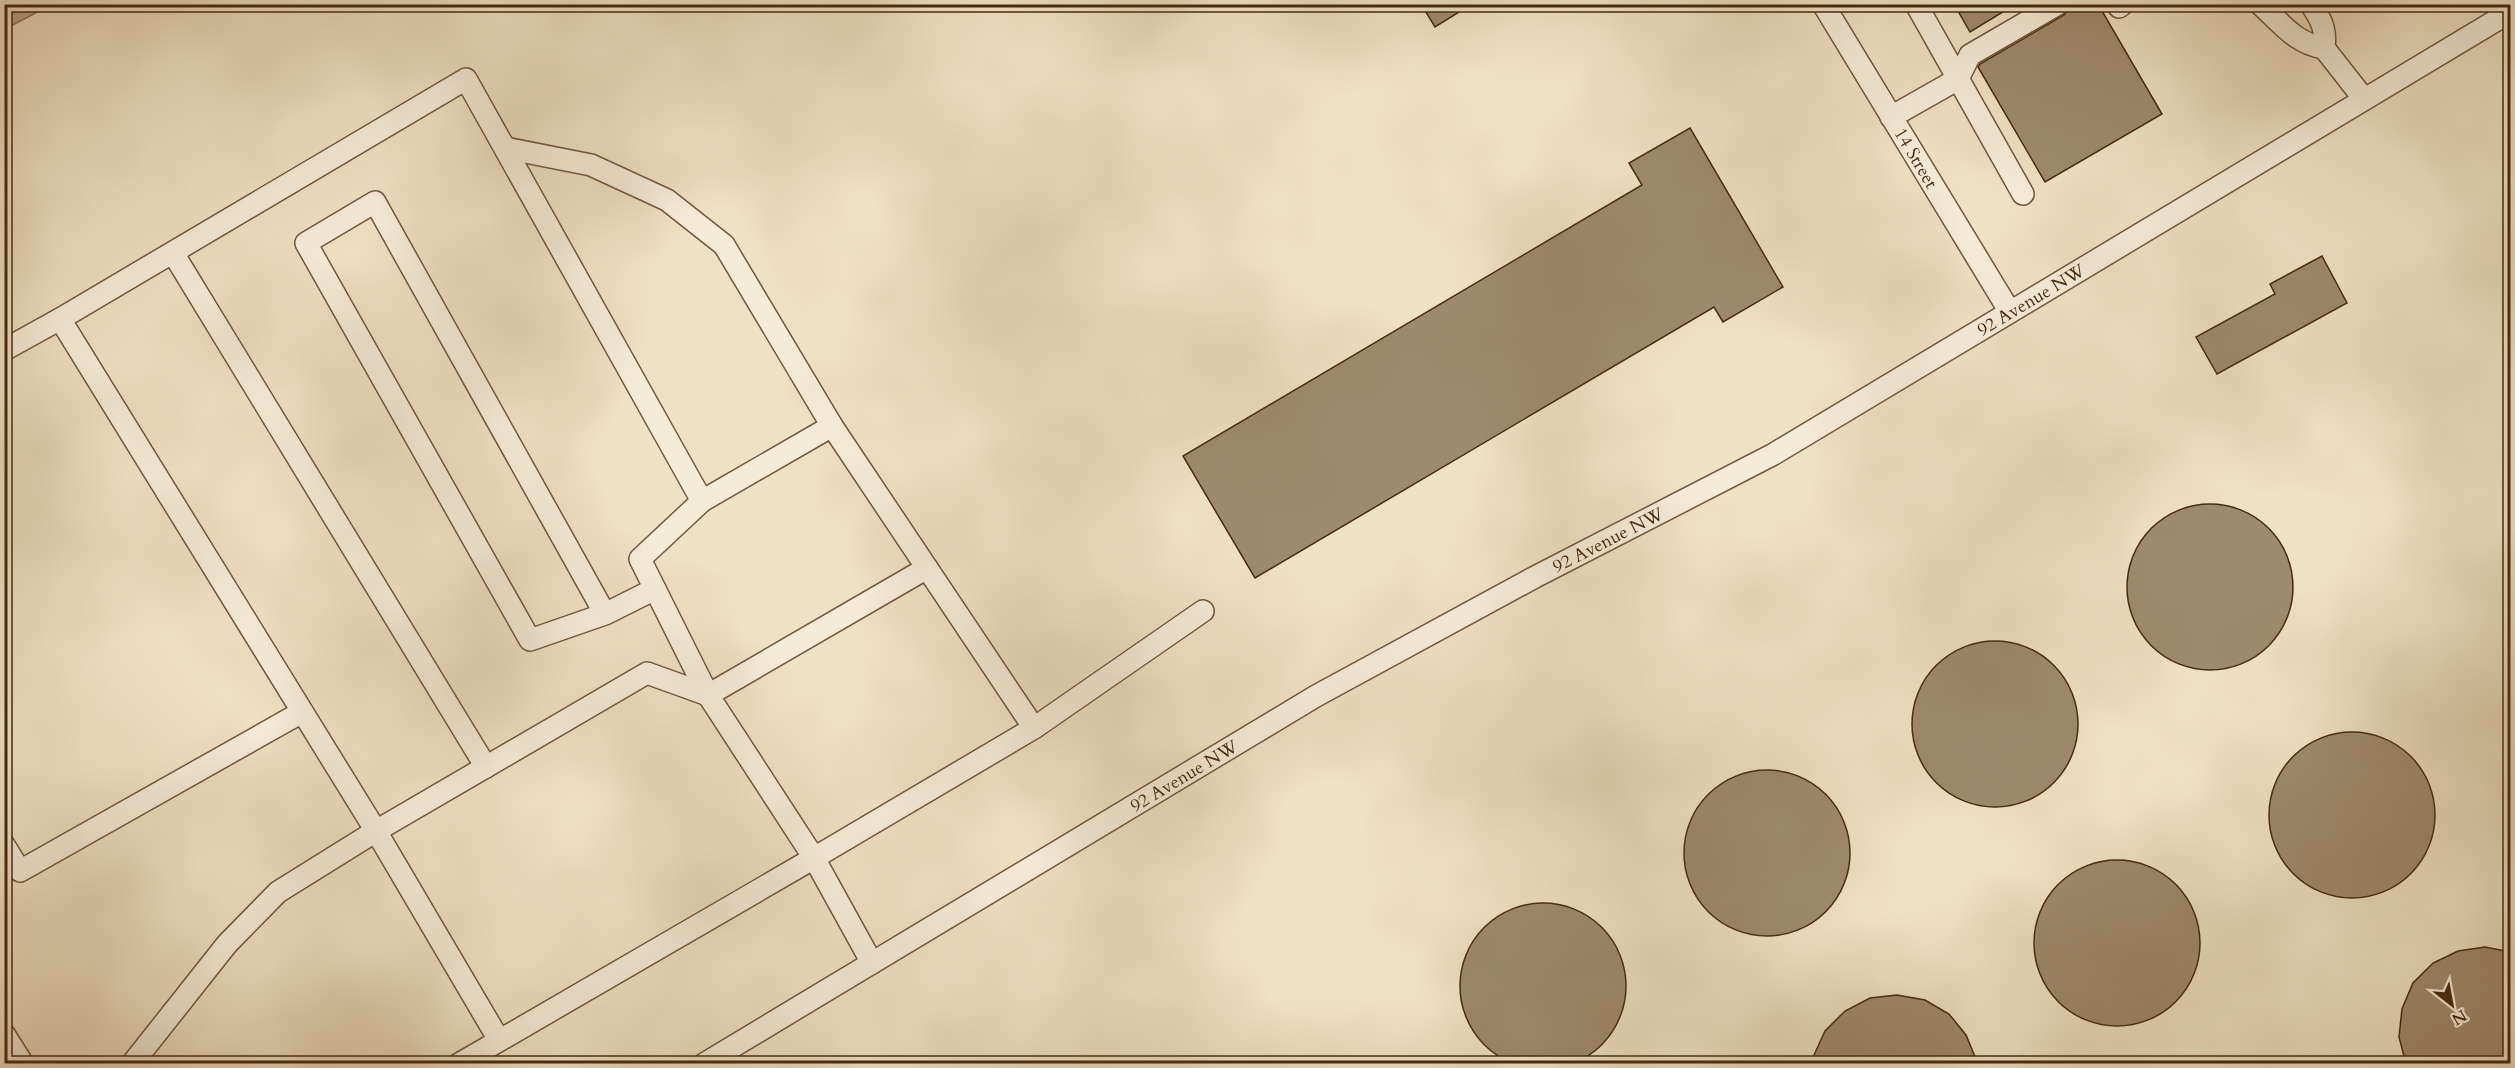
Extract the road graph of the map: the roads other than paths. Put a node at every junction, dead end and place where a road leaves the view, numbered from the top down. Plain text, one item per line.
1 (1823, 4) edge
2 (1916, 4) edge
3 (2058, 4) edge
4 (2260, 4) edge
5 (2315, 6) edge
6 (2511, 12) edge
7 (2324, 48) junction
8 (1958, 79) junction
9 (2364, 99) junction
10 (1891, 117) junction
11 (504, 147) junction
12 (2023, 194) dead end
13 (173, 253) junction
14 (2010, 312) junction
15 (60, 319) junction
16 (4, 350) edge
17 (832, 426) junction
18 (702, 501) junction
19 (927, 568) junction
20 (655, 589) junction
21 (1203, 611) dead end
22 (605, 614) junction
23 (708, 696) junction
24 (302, 712) junction
25 (1034, 728) junction
26 (486, 767) junction
27 (376, 831) junction
28 (4, 845) edge
29 (814, 858) junction
30 (12, 876) edge
31 (872, 963) junction
32 (4, 1034) edge
33 (499, 1040) junction
34 (23, 1064) edge
35 (132, 1064) edge
36 (459, 1064) edge
37 (704, 1064) edge

1 - 10 street, 14 Street
2 - 8 street
3 - 8 street
4 - 7 street
5 - 7 street
6 - 9 street, 92 Avenue NW
7 - 9 street
8 - 10 street
8 - 12 street
9 - 14 street, 92 Avenue NW
10 - 14 street, 14 Street
11 - 13 street
11 - 17 street
11 - 18 street
13 - 15 street
13 - 26 street
14 - 31 street, 92 Avenue NW
15 - 16 street
15 - 24 street
17 - 18 street
17 - 19 street
18 - 20 street
19 - 23 street
19 - 25 street
20 - 22 street
20 - 23 street
21 - 25 street
22 - 22 street
23 - 26 street
23 - 29 street
24 - 27 street
24 - 30 street
25 - 29 street
26 - 27 street
27 - 33 street
27 - 35 street
28 - 30 street
29 - 31 street
29 - 33 street
31 - 37 street, 92 Avenue NW
32 - 34 street
33 - 36 street

